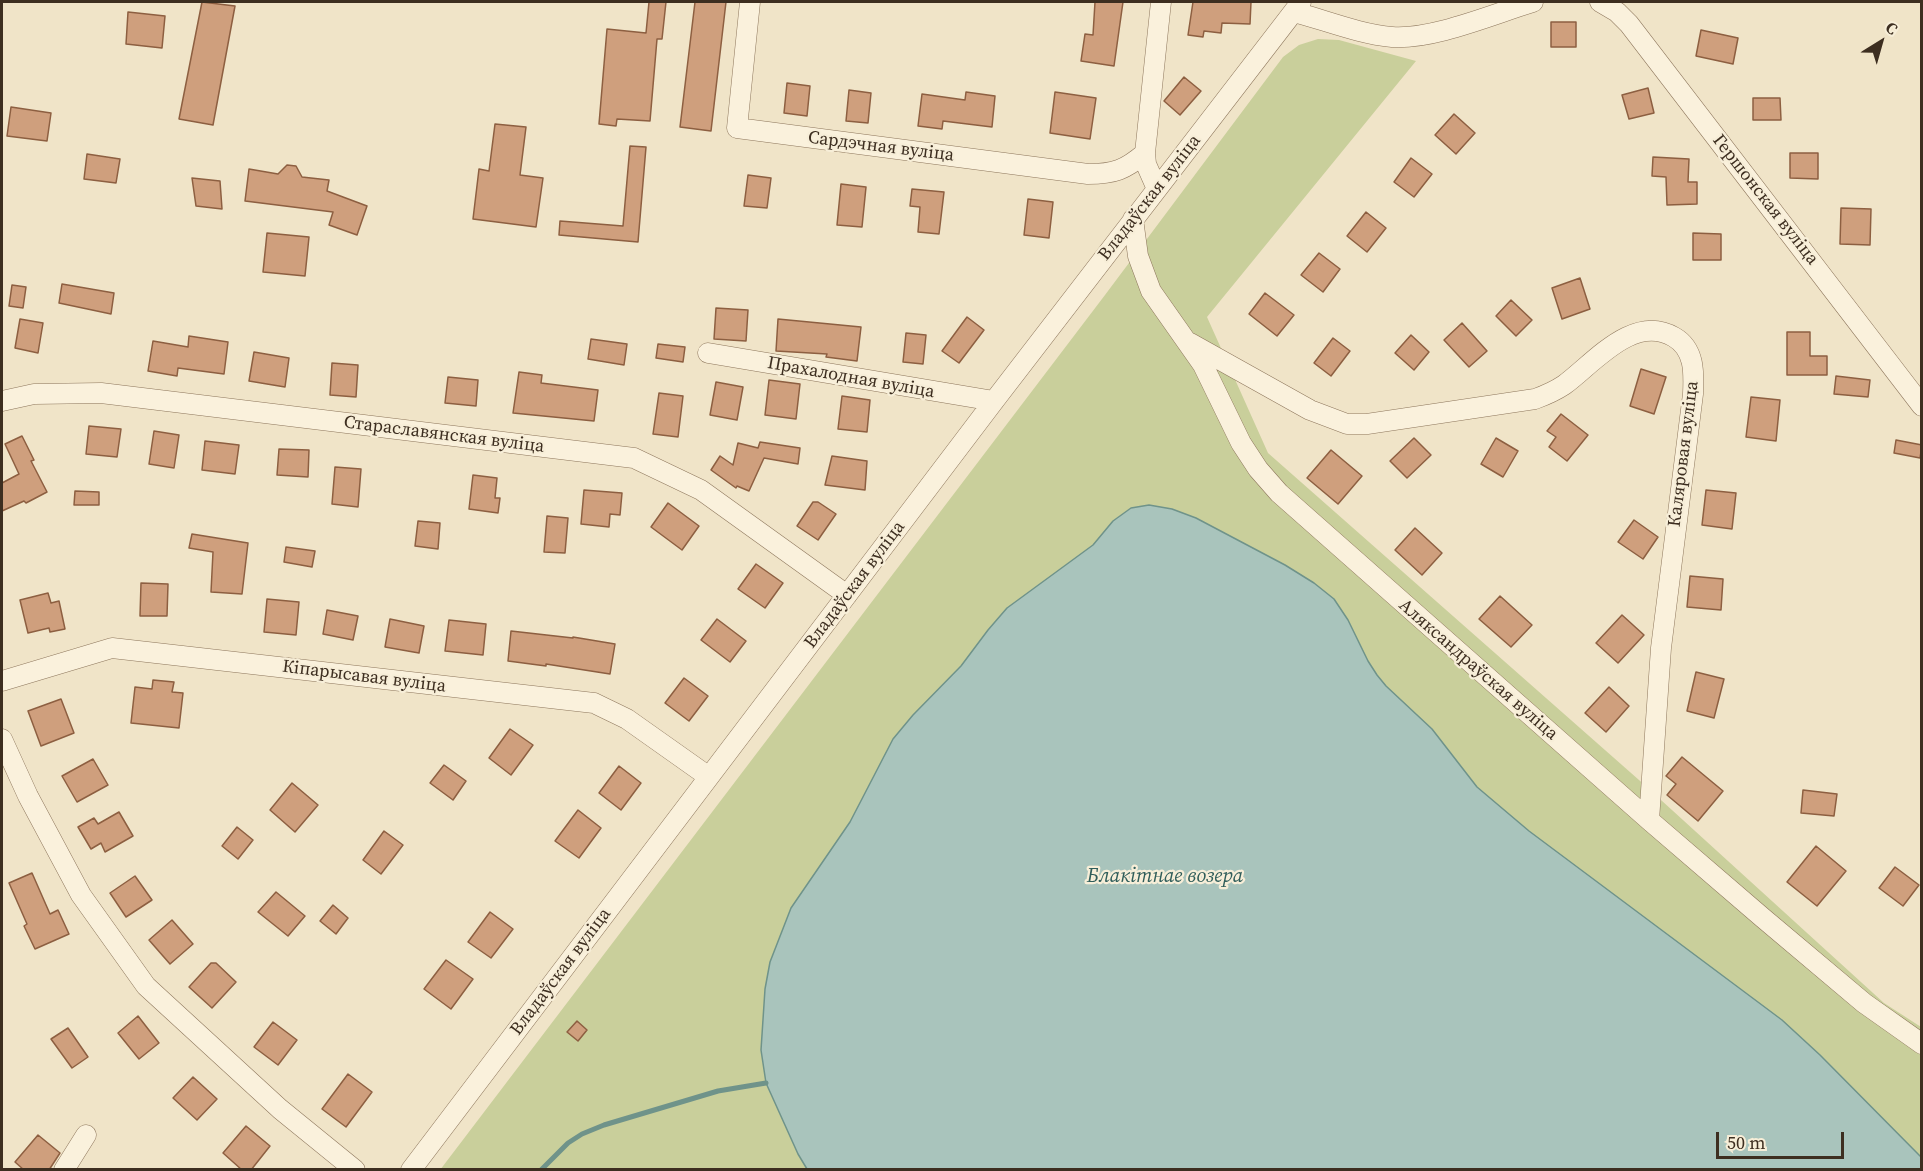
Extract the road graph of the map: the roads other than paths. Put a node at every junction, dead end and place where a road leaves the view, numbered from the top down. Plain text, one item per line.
1 (750, 2) edge
2 (1161, 2) edge
3 (1533, 2) edge
4 (1600, 2) edge
5 (1298, 7) edge
6 (1145, 153) junction
7 (1157, 189) junction
8 (1133, 219) junction
9 (1188, 341) junction
10 (708, 353) dead end
11 (2, 401) edge
12 (994, 401) junction
13 (1922, 406) edge
14 (847, 595) junction
15 (2, 681) edge
16 (2, 739) edge
17 (709, 777) junction
18 (1649, 820) junction
19 (1922, 1044) edge
20 (86, 1135) dead end
21 (64, 1170) edge
22 (355, 1170) edge
23 (411, 1170) edge

1 - 6 street, Сардэчная вуліца
2 - 6 street
3 - 5 street
4 - 13 street, Гершонская вуліца
5 - 7 street, Владаўская вуліца
6 - 7 street
7 - 8 street, Владаўская вуліца
8 - 9 street, Аляксандраўская вуліца
8 - 12 street, Владаўская вуліца
9 - 18 street, Аляксандраўская вуліца
9 - 18 street, Каляровая вуліца
10 - 12 street, Прахалодная вуліца
11 - 14 street, Стараславянская вуліца
12 - 14 street, Владаўская вуліца
14 - 17 street, Владаўская вуліца
15 - 17 street, Кіпарысавая вуліца
16 - 22 street
17 - 23 street, Владаўская вуліца
18 - 19 street, Аляксандраўская вуліца
20 - 21 street

